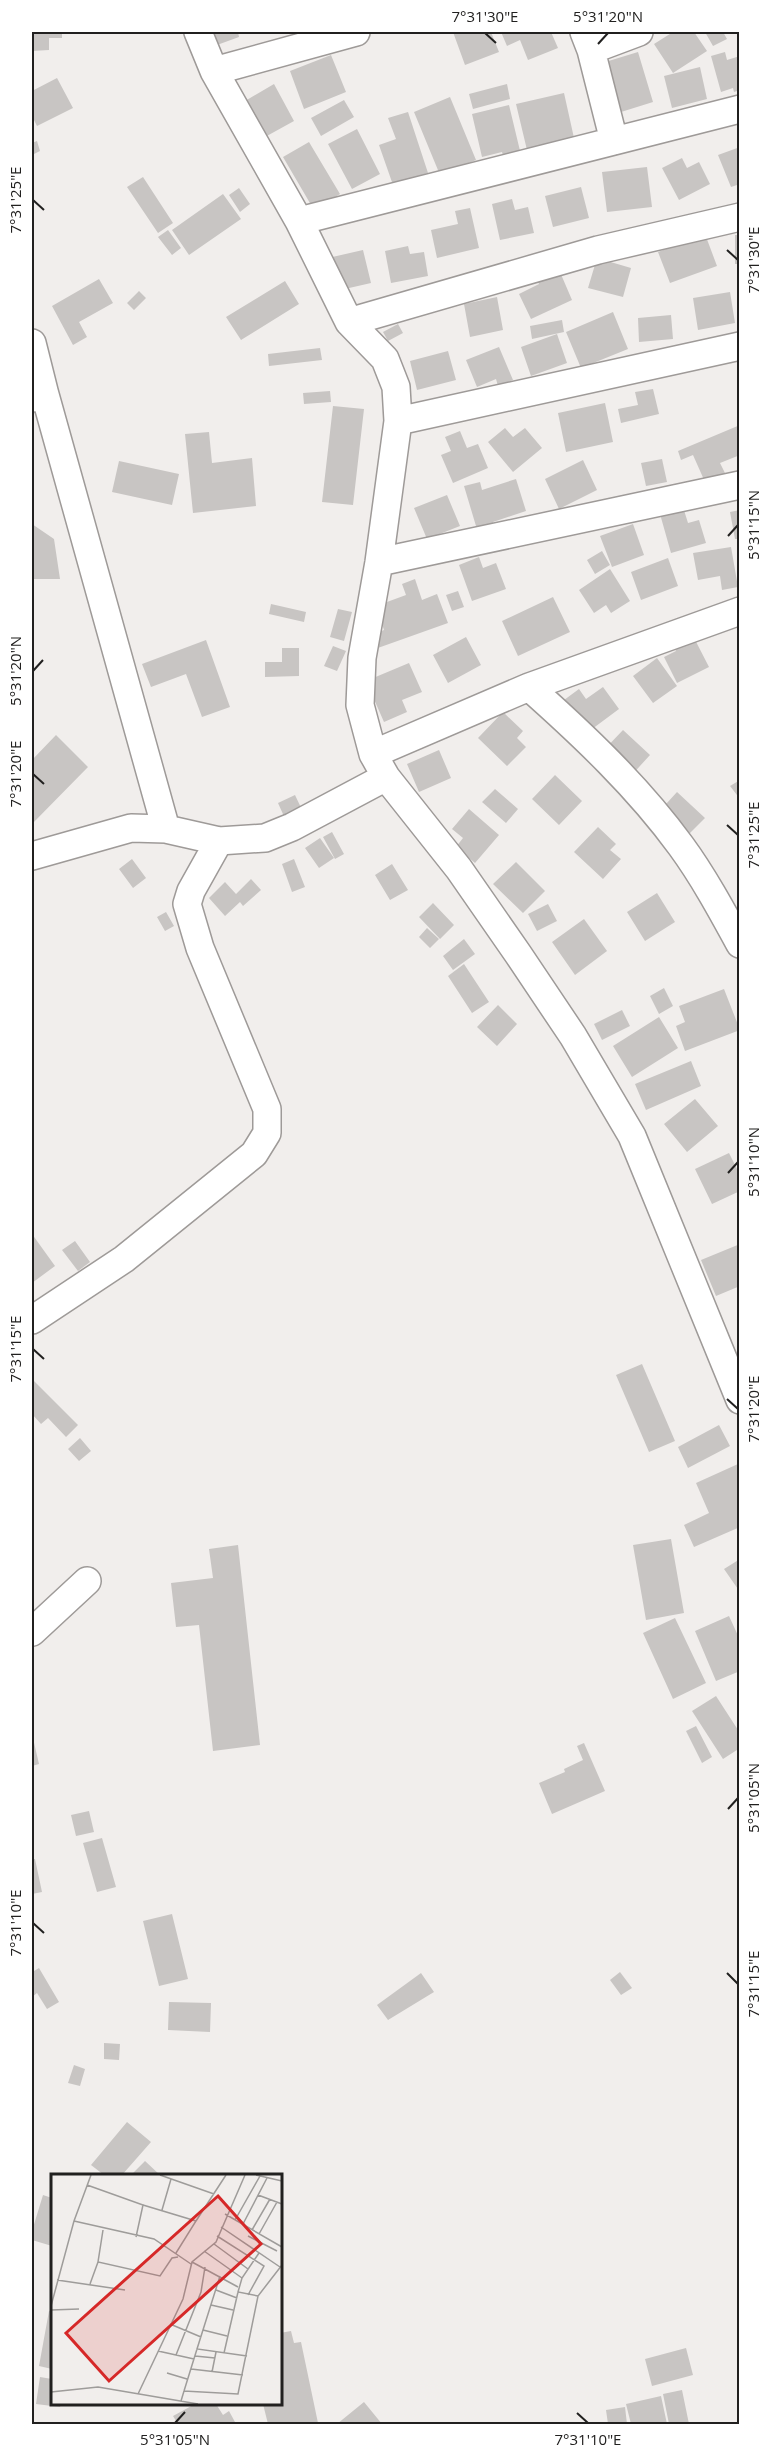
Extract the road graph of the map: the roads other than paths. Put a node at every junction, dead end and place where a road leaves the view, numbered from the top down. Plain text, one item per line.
1 (198, 32) edge
2 (355, 32) edge
3 (639, 32) edge
4 (588, 40) edge
5 (214, 70) junction
6 (740, 109) edge
7 (614, 141) junction
8 (740, 217) edge
9 (298, 221) junction
10 (349, 322) junction
11 (32, 344) edge
12 (740, 346) edge
13 (38, 395) edge
14 (398, 421) junction
15 (740, 486) edge
16 (379, 562) junction
17 (736, 619) edge
18 (529, 687) junction
19 (380, 765) junction
20 (166, 830) junction
21 (219, 841) junction
22 (32, 856) edge
23 (732, 913) edge
24 (740, 944) edge
25 (32, 1320) edge
26 (740, 1400) edge
27 (87, 1581) dead end
28 (32, 1632) edge

1 - 5 street
2 - 5 street
3 - 4 street
4 - 7 street
5 - 9 street
6 - 7 street
7 - 9 street
8 - 10 street
9 - 10 street
10 - 14 street
11 - 13 street
12 - 14 street
13 - 20 street
14 - 16 street
15 - 16 street
16 - 19 street
17 - 18 street
18 - 19 street
18 - 23 street
19 - 21 street
19 - 26 street
20 - 21 street
20 - 22 street
21 - 25 street
23 - 24 street
27 - 28 street

